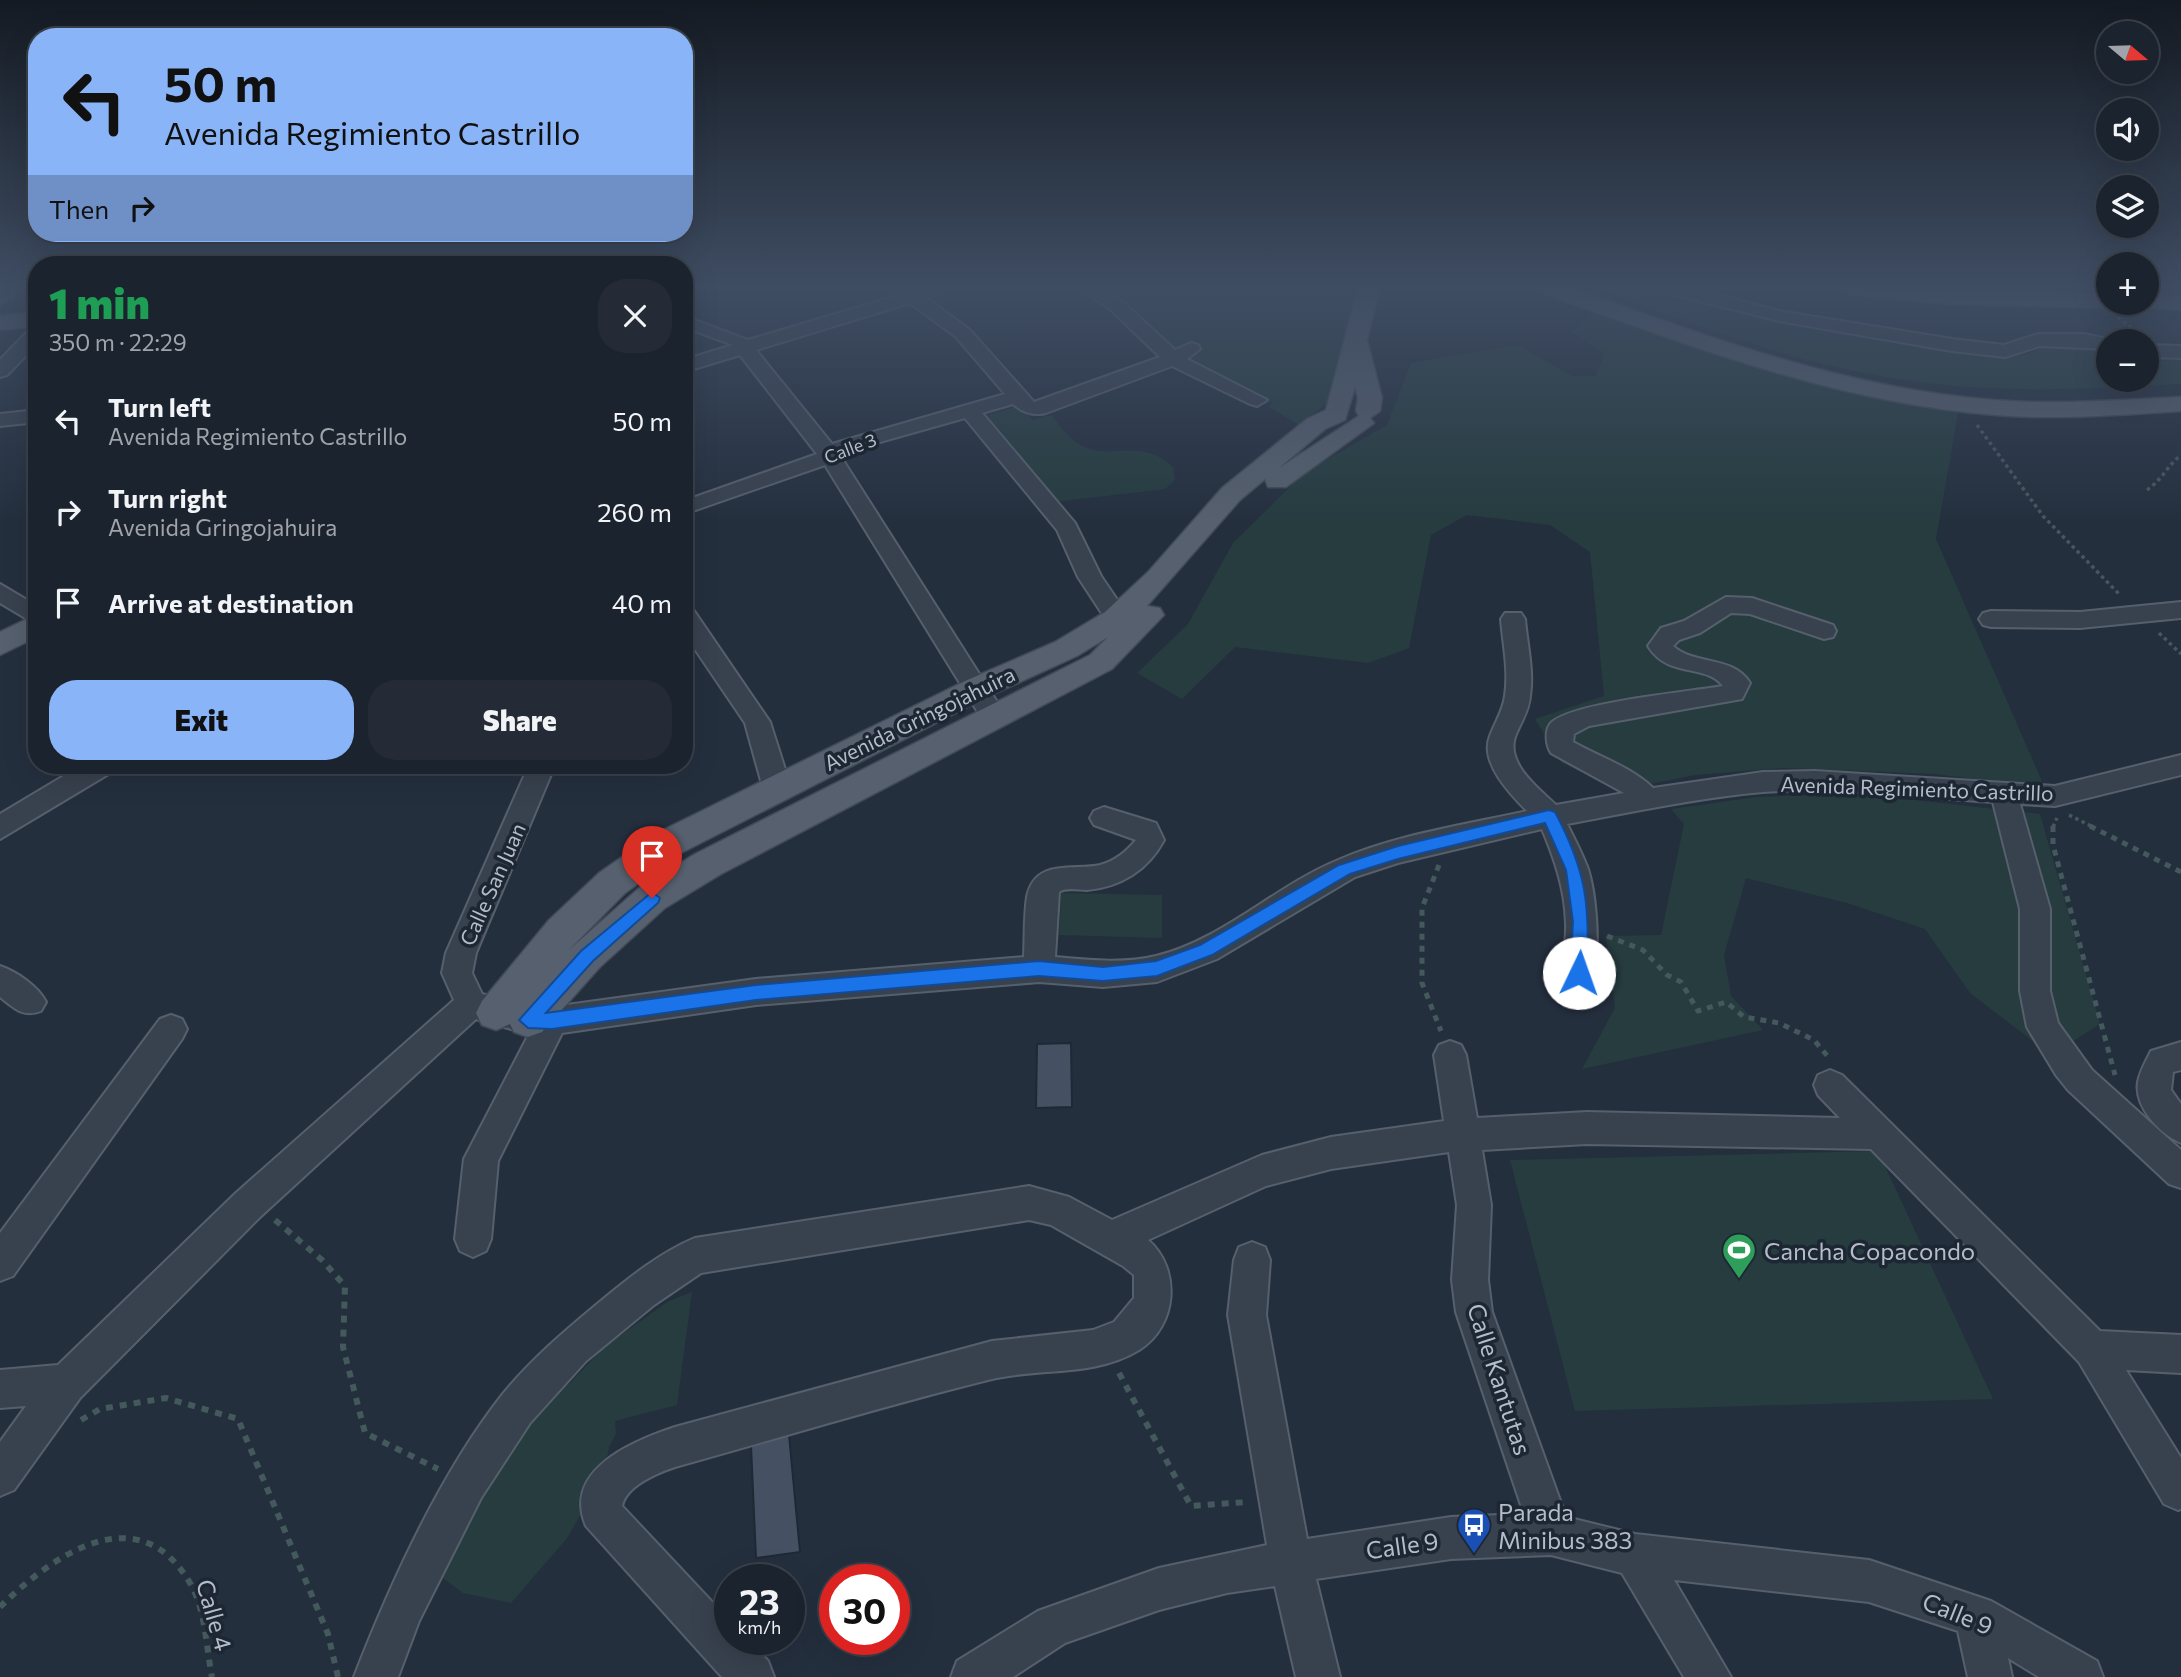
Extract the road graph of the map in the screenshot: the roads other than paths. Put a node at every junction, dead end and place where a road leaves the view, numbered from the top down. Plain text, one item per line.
1 (759, 366) edge
2 (993, 366) edge
3 (1154, 366) edge
4 (1188, 366) edge
5 (1352, 366) edge
6 (1362, 366) edge
7 (1780, 366) edge
8 (1829, 366) edge
9 (2181, 392) edge
10 (1017, 397) junction
11 (1257, 400) dead end
12 (2181, 404) edge
13 (969, 410) junction
14 (1350, 414) junction
15 (28, 417) edge
16 (0, 420) edge
17 (830, 456) junction
18 (693, 505) edge
19 (0, 592) edge
20 (2181, 610) edge
21 (28, 611) edge
22 (1513, 619) dead end
23 (1991, 619) dead end
24 (1122, 627) junction
25 (693, 628) edge
26 (28, 629) edge
27 (1824, 631) dead end
28 (0, 645) edge
29 (976, 689) junction
30 (993, 716) junction
31 (2181, 765) edge
32 (88, 774) edge
33 (538, 774) edge
34 (777, 788) junction
35 (2016, 794) junction
36 (1648, 800) junction
37 (743, 805) junction
38 (1549, 816) junction
39 (1104, 818) dead end
40 (0, 828) edge
41 (765, 835) junction
42 (1039, 969) junction
43 (1579, 973) dead end
44 (484, 1008) junction
45 (540, 1020) junction
46 (171, 1029) dead end
47 (1450, 1055) road end
48 (2181, 1056) edge
49 (1830, 1085) road end
50 (2181, 1127) edge
51 (1880, 1134) junction
52 (1462, 1135) junction
53 (2181, 1172) edge
54 (1111, 1239) junction
55 (473, 1240) dead end
56 (1252, 1260) dead end
57 (0, 1263) edge
58 (2092, 1349) junction
59 (2181, 1354) edge
60 (66, 1384) junction
61 (0, 1390) edge
62 (0, 1476) edge
63 (2178, 1490) dead end
64 (1551, 1534) junction
65 (1635, 1555) junction
66 (1290, 1560) junction
67 (1976, 1616) junction
68 (376, 1677) edge
69 (752, 1677) edge
70 (974, 1677) edge
71 (1318, 1677) edge
72 (1709, 1677) edge
73 (1990, 1677) edge
74 (2081, 1677) edge

1 - 17 street
2 - 10 street
3 - 10 street
4 - 11 street
5 - 14 main road
6 - 14 main road
7 - 12 main road
8 - 9 main road
10 - 13 street, Calle 3
13 - 17 street, Calle 3
13 - 24 street
14 - 24 main road, Avenida Gringojahuira
15 - 16 street
17 - 18 street, Calle 3
17 - 29 street
19 - 21 street
20 - 23 street
22 - 38 street
24 - 29 main road, Avenida Gringojahuira
24 - 30 main road, Avenida Gringojahuira
25 - 34 street
26 - 28 main road
27 - 36 street
29 - 30 street
29 - 34 main road, Avenida Gringojahuira
30 - 41 main road, Avenida Gringojahuira
31 - 35 street, Avenida Regimiento Castrillo
32 - 40 street
33 - 44 street, Calle San Juan
34 - 37 main road, Avenida Gringojahuira
35 - 36 street, Avenida Regimiento Castrillo
35 - 53 street
36 - 38 street, Avenida Regimiento Castrillo
37 - 41 street
37 - 44 main road, Avenida Gringojahuira
38 - 42 street, Avenida Regimiento Castrillo
38 - 43 street
39 - 42 street
41 - 45 main road, Avenida Gringojahuira
42 - 45 street, Avenida Regimiento Castrillo
44 - 45 street, Avenida Regimiento Castrillo
44 - 60 street
45 - 55 street
46 - 57 street
47 - 52 street, Calle Kantutas
48 - 50 street
49 - 51 street
51 - 52 street
51 - 58 street
52 - 54 street
52 - 64 street, Calle Kantutas
54 - 68 street
54 - 69 street
56 - 66 street
58 - 59 street
58 - 63 street
60 - 61 street
60 - 62 street
64 - 65 street, Calle 9
64 - 66 street, Calle 9
65 - 67 street, Calle 9
65 - 72 street
66 - 70 street, Calle 9
66 - 71 street
67 - 73 street
67 - 74 street, Calle 9

